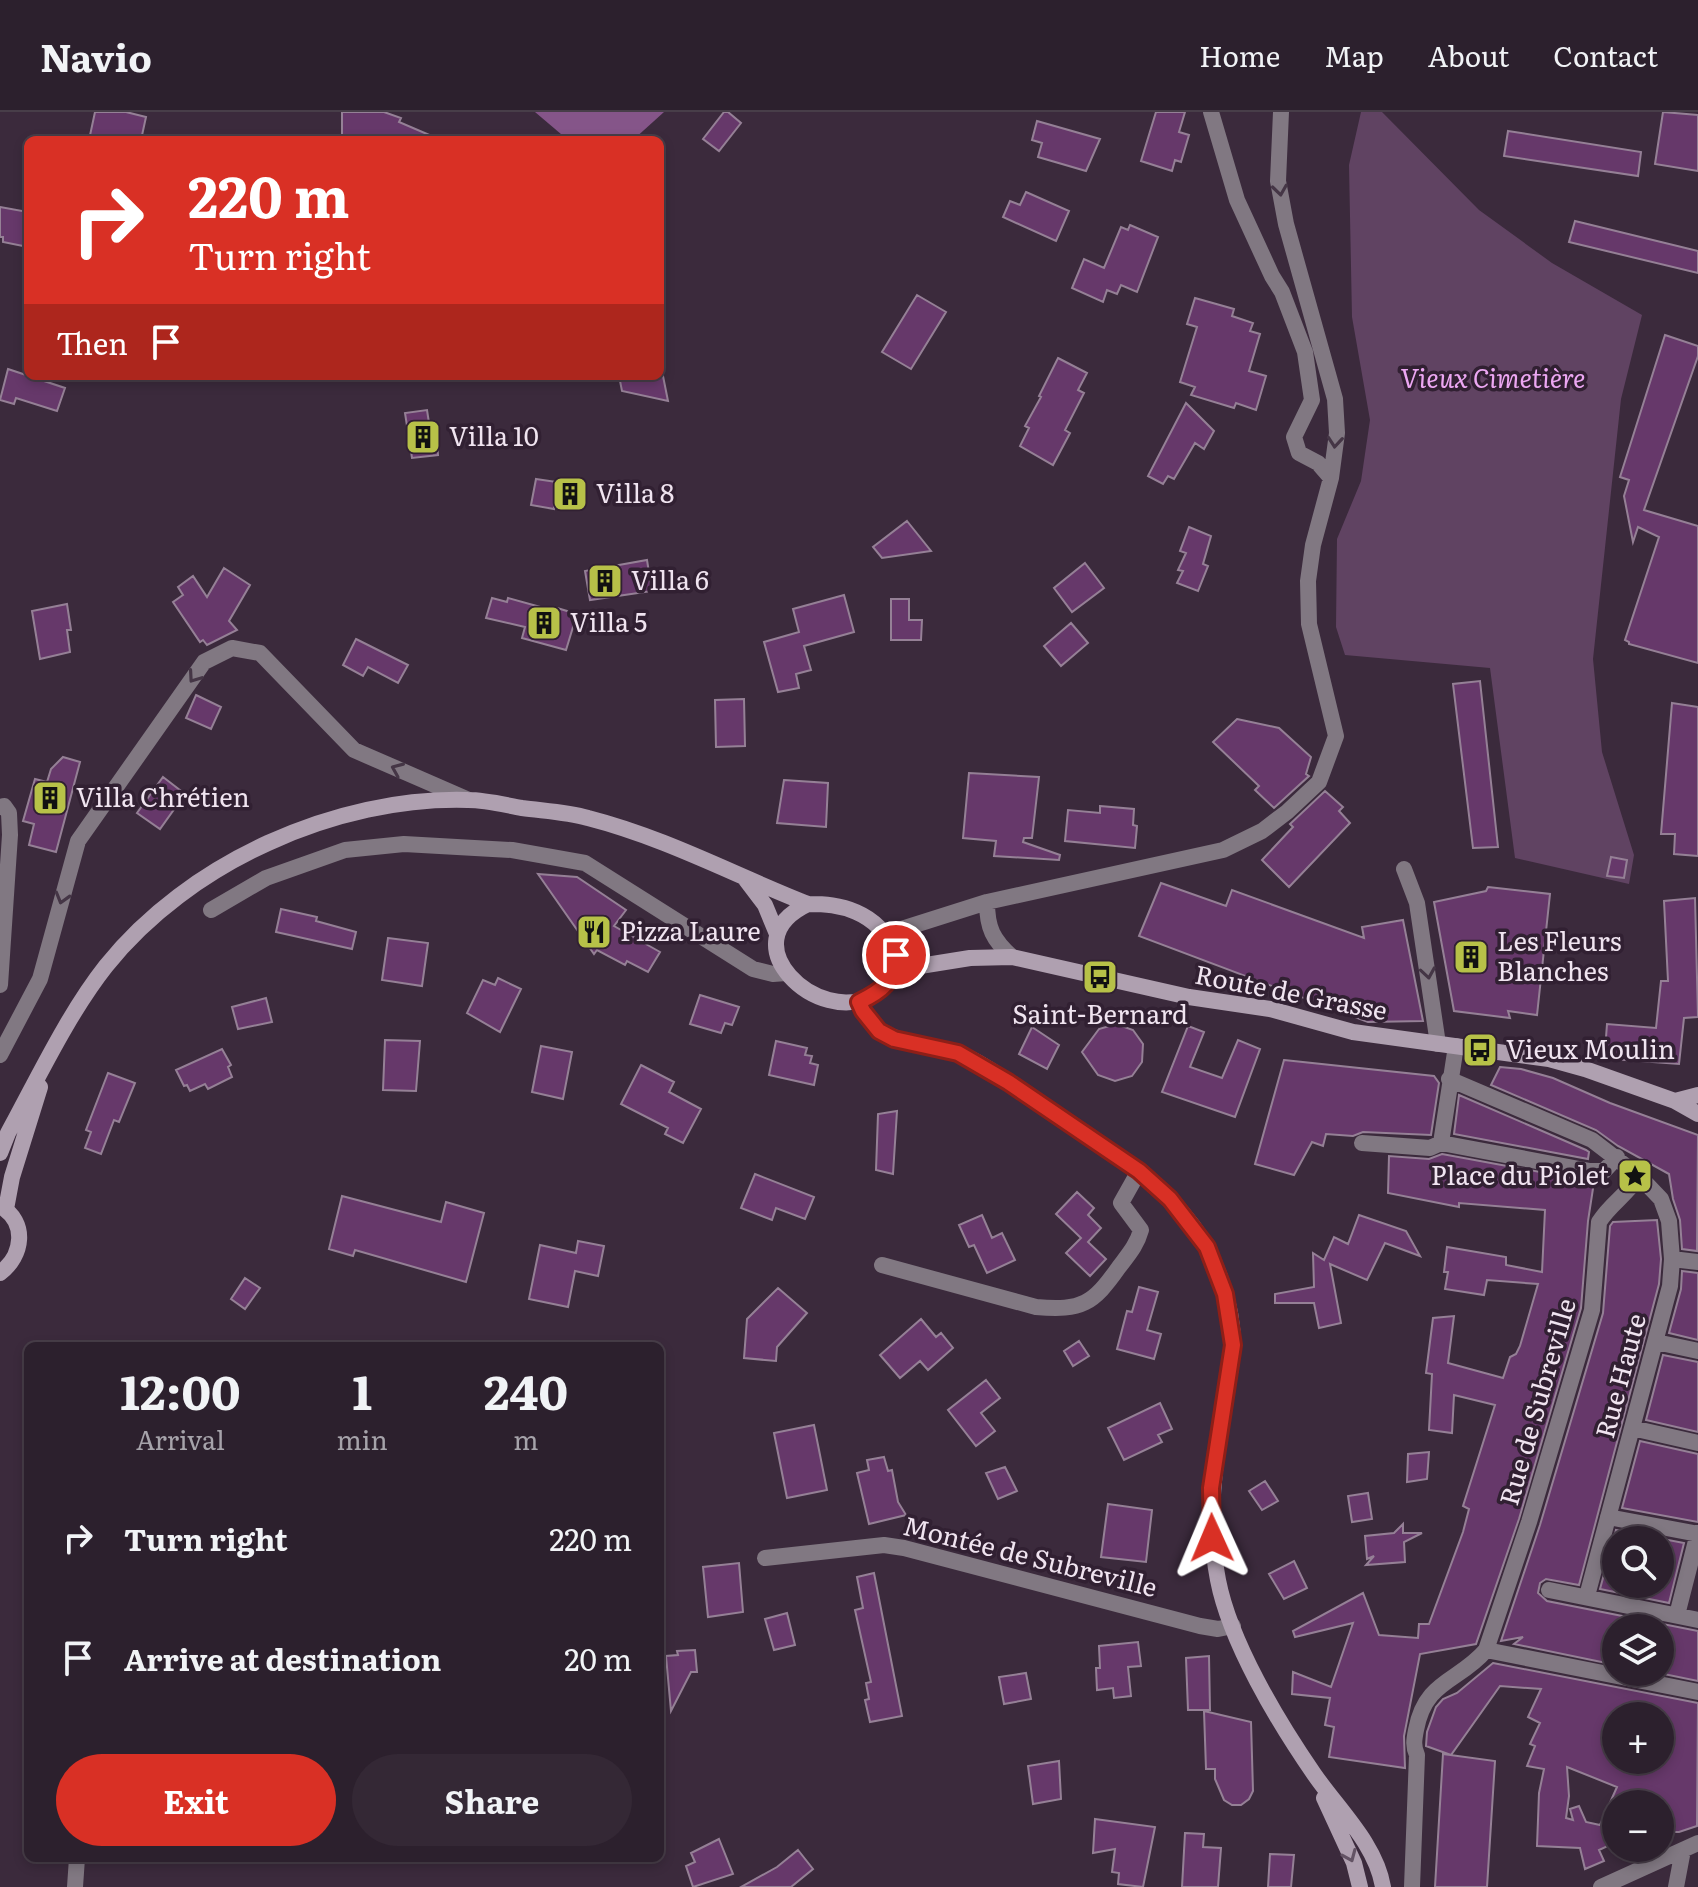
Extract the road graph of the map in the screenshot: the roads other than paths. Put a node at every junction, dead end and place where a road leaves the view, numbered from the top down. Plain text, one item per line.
1 (1211, 112) edge
2 (1281, 112) edge
3 (1331, 478) junction
4 (469, 800) junction
5 (0, 807) edge
6 (1404, 869) dead end
7 (746, 880) junction
8 (987, 902) junction
9 (808, 904) junction
10 (211, 910) dead end
11 (777, 934) junction
12 (886, 934) junction
13 (1012, 957) junction
14 (895, 970) junction
15 (786, 973) junction
16 (0, 985) edge
17 (859, 1002) junction
18 (1438, 1044) junction
19 (1456, 1046) junction
20 (0, 1055) edge
21 (47, 1063) junction
22 (1449, 1079) junction
23 (1698, 1095) edge
24 (1675, 1101) junction
25 (1698, 1114) edge
26 (1362, 1143) dead end
27 (1441, 1143) junction
28 (0, 1153) edge
29 (1617, 1157) junction
30 (1139, 1171) junction
31 (1639, 1176) junction
32 (3, 1207) edge
33 (1672, 1259) junction
34 (1698, 1262) edge
35 (882, 1265) dead end
36 (0, 1273) edge
37 (1656, 1342) junction
38 (1698, 1351) edge
39 (1632, 1428) junction
40 (1698, 1443) edge
41 (1608, 1517) junction
42 (1698, 1534) edge
43 (765, 1558) dead end
44 (1549, 1590) dead end
45 (1587, 1596) junction
46 (1677, 1615) junction
47 (1698, 1620) edge
48 (1233, 1626) junction
49 (1486, 1650) junction
50 (1698, 1692) edge
51 (1314, 1774) junction
52 (1691, 1846) edge
53 (77, 1862) edge
54 (75, 1887) edge
55 (1360, 1887) edge
56 (1383, 1887) edge
57 (1412, 1887) edge
58 (1601, 1887) edge
59 (1676, 1887) edge

1 - 3 street
2 -> 3 street
3 - 8 street
4 - 7 main road
4 -> 20 street
4 - 21 main road
5 - 16 street
6 -> 18 street
7 - 9 main road
7 - 11 main road
8 - 12 street
8 - 13 street
9 - 11 main road
9 - 12 main road
10 - 15 street
11 - 15 main road
12 - 14 main road
13 - 14 main road, Route de Grasse
13 - 18 main road, Route de Grasse
14 - 17 main road
15 - 17 main road
17 - 30 main road
18 - 19 main road, Route de Grasse
19 - 22 street
19 - 24 main road, Route de Grasse
21 - 28 main road
21 - 32 main road
22 - 27 street
22 - 29 street, Rue Haute
23 - 24 main road
24 - 25 main road, Route de Grasse
26 - 27 street
27 - 29 street
29 - 31 street, Rue Haute
30 - 35 street
30 - 48 main road
31 - 33 street, Rue Haute
31 - 49 street, Rue de Subreville
32 - 36 main road
33 - 34 street
33 - 37 street, Rue Haute
37 - 38 street
37 - 39 street, Rue Haute
39 - 40 street
39 - 41 street, Rue Haute
41 - 42 street
41 - 45 street, Rue Haute
42 - 46 street
43 - 48 street, Montée de Subreville
44 - 45 street
45 - 46 street
46 - 47 street
48 - 51 main road
49 - 50 street
49 - 57 street
51 -> 55 main road
51 - 56 main road
52 - 58 street
52 - 59 street
53 - 54 street

